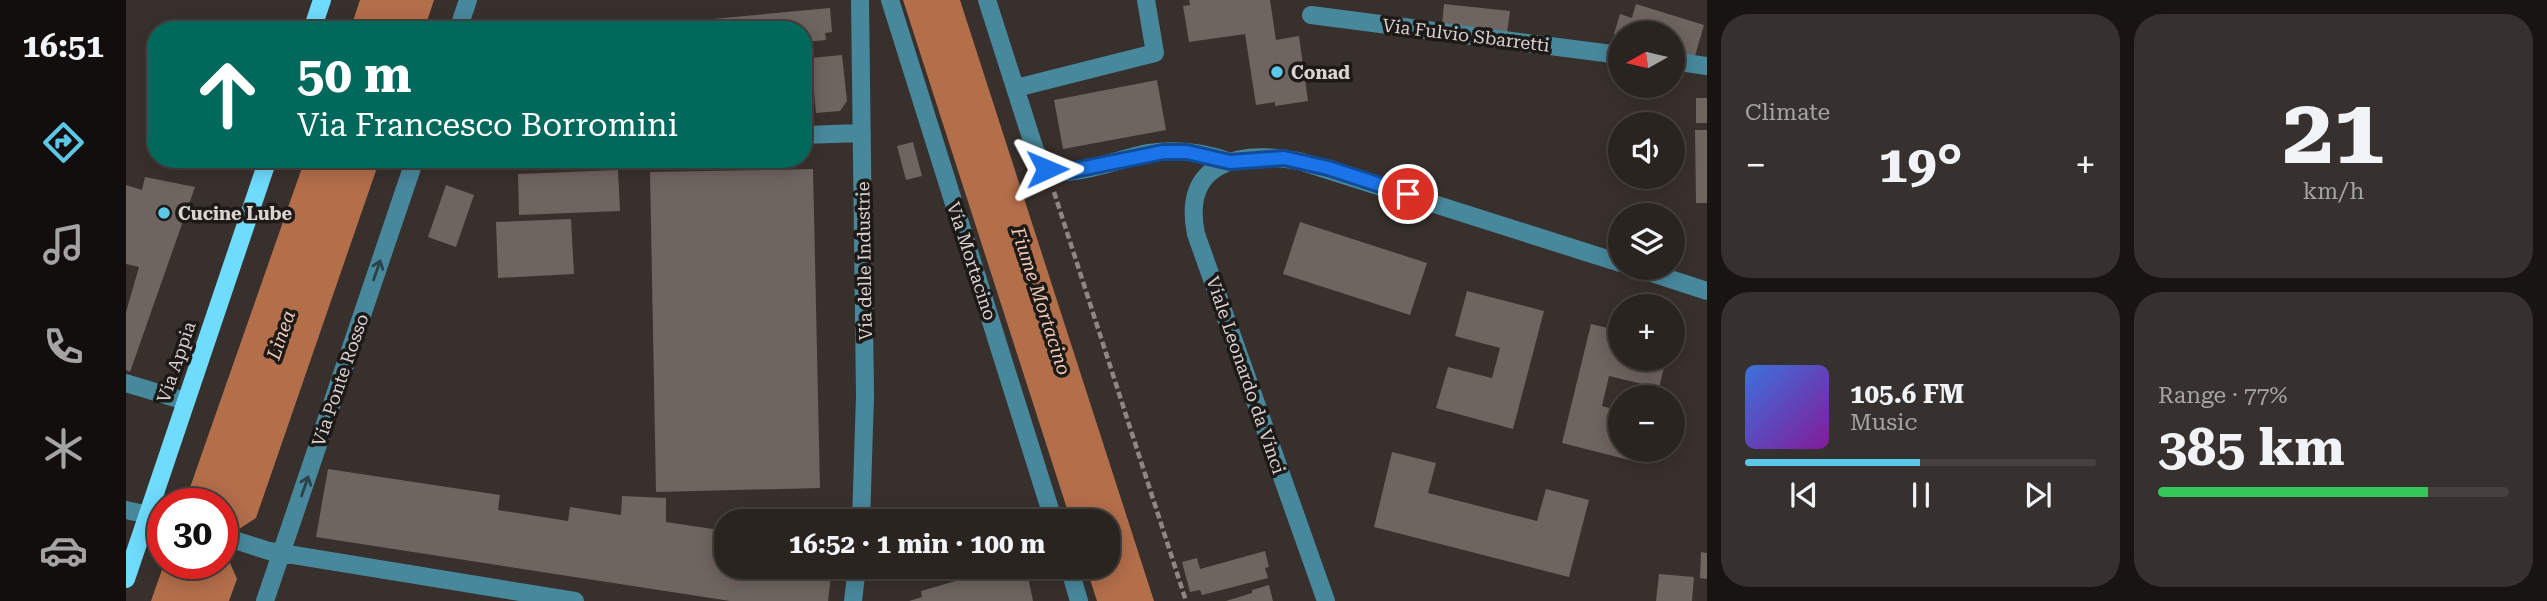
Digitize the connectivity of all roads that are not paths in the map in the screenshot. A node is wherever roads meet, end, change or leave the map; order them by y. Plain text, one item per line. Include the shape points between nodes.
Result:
1 (322, 0) edge
2 (468, 0) edge
3 (860, 0) edge
4 (890, 0) edge
5 (987, 0) edge
6 (1146, 0) edge
7 (1311, 15) dead end
8 (315, 21) edge
9 (461, 21) edge
10 (1608, 53) edge
11 (1685, 63) edge
12 (1707, 66) edge
13 (1016, 88) junction
14 (862, 133) junction
15 (812, 135) edge
16 (1230, 162) junction
17 (265, 168) edge
18 (412, 168) edge
19 (1608, 259) edge
20 (1675, 280) edge
21 (1707, 290) edge
22 (126, 383) edge
23 (186, 401) junction
24 (164, 488) edge
25 (862, 509) edge
26 (1050, 509) edge
27 (126, 510) edge
28 (147, 515) edge
29 (147, 537) edge
30 (238, 540) edge
31 (276, 551) junction
32 (126, 579) edge
33 (856, 579) edge
34 (1073, 579) edge
35 (265, 601) edge
36 (575, 601) edge
37 (853, 601) edge
38 (1079, 601) edge
39 (1326, 601) edge

1 - 8 main road
2 - 9 street
3 - 14 street, Via delle Industrie
4 - 26 street, Via Mortacino
5 - 13 street
6 - 13 street via 1155,53
7 - 10 street, Via Fulvio Sbarretti
11 - 12 street
13 - 16 street via 1035,150 1047,169 1065,172 1163,152 1197,153
14 - 15 street
14 - 25 street, Via delle Industrie
16 - 19 street via 1284,158 1314,164
16 - 39 street, Viale Leonardo da Vinci via 1212,169 1199,183 1194,202 1196,234
17 - 23 main road, Via Appia
31 -> 18 street, Via Ponte Rosso
20 - 21 street
22 - 23 street
23 - 24 main road, Via Appia
27 - 28 street
29 - 32 main road, Via Appia
30 - 31 street
31 - 35 street, Via Ponte Rosso
31 - 36 street
33 - 37 street
34 - 38 street

